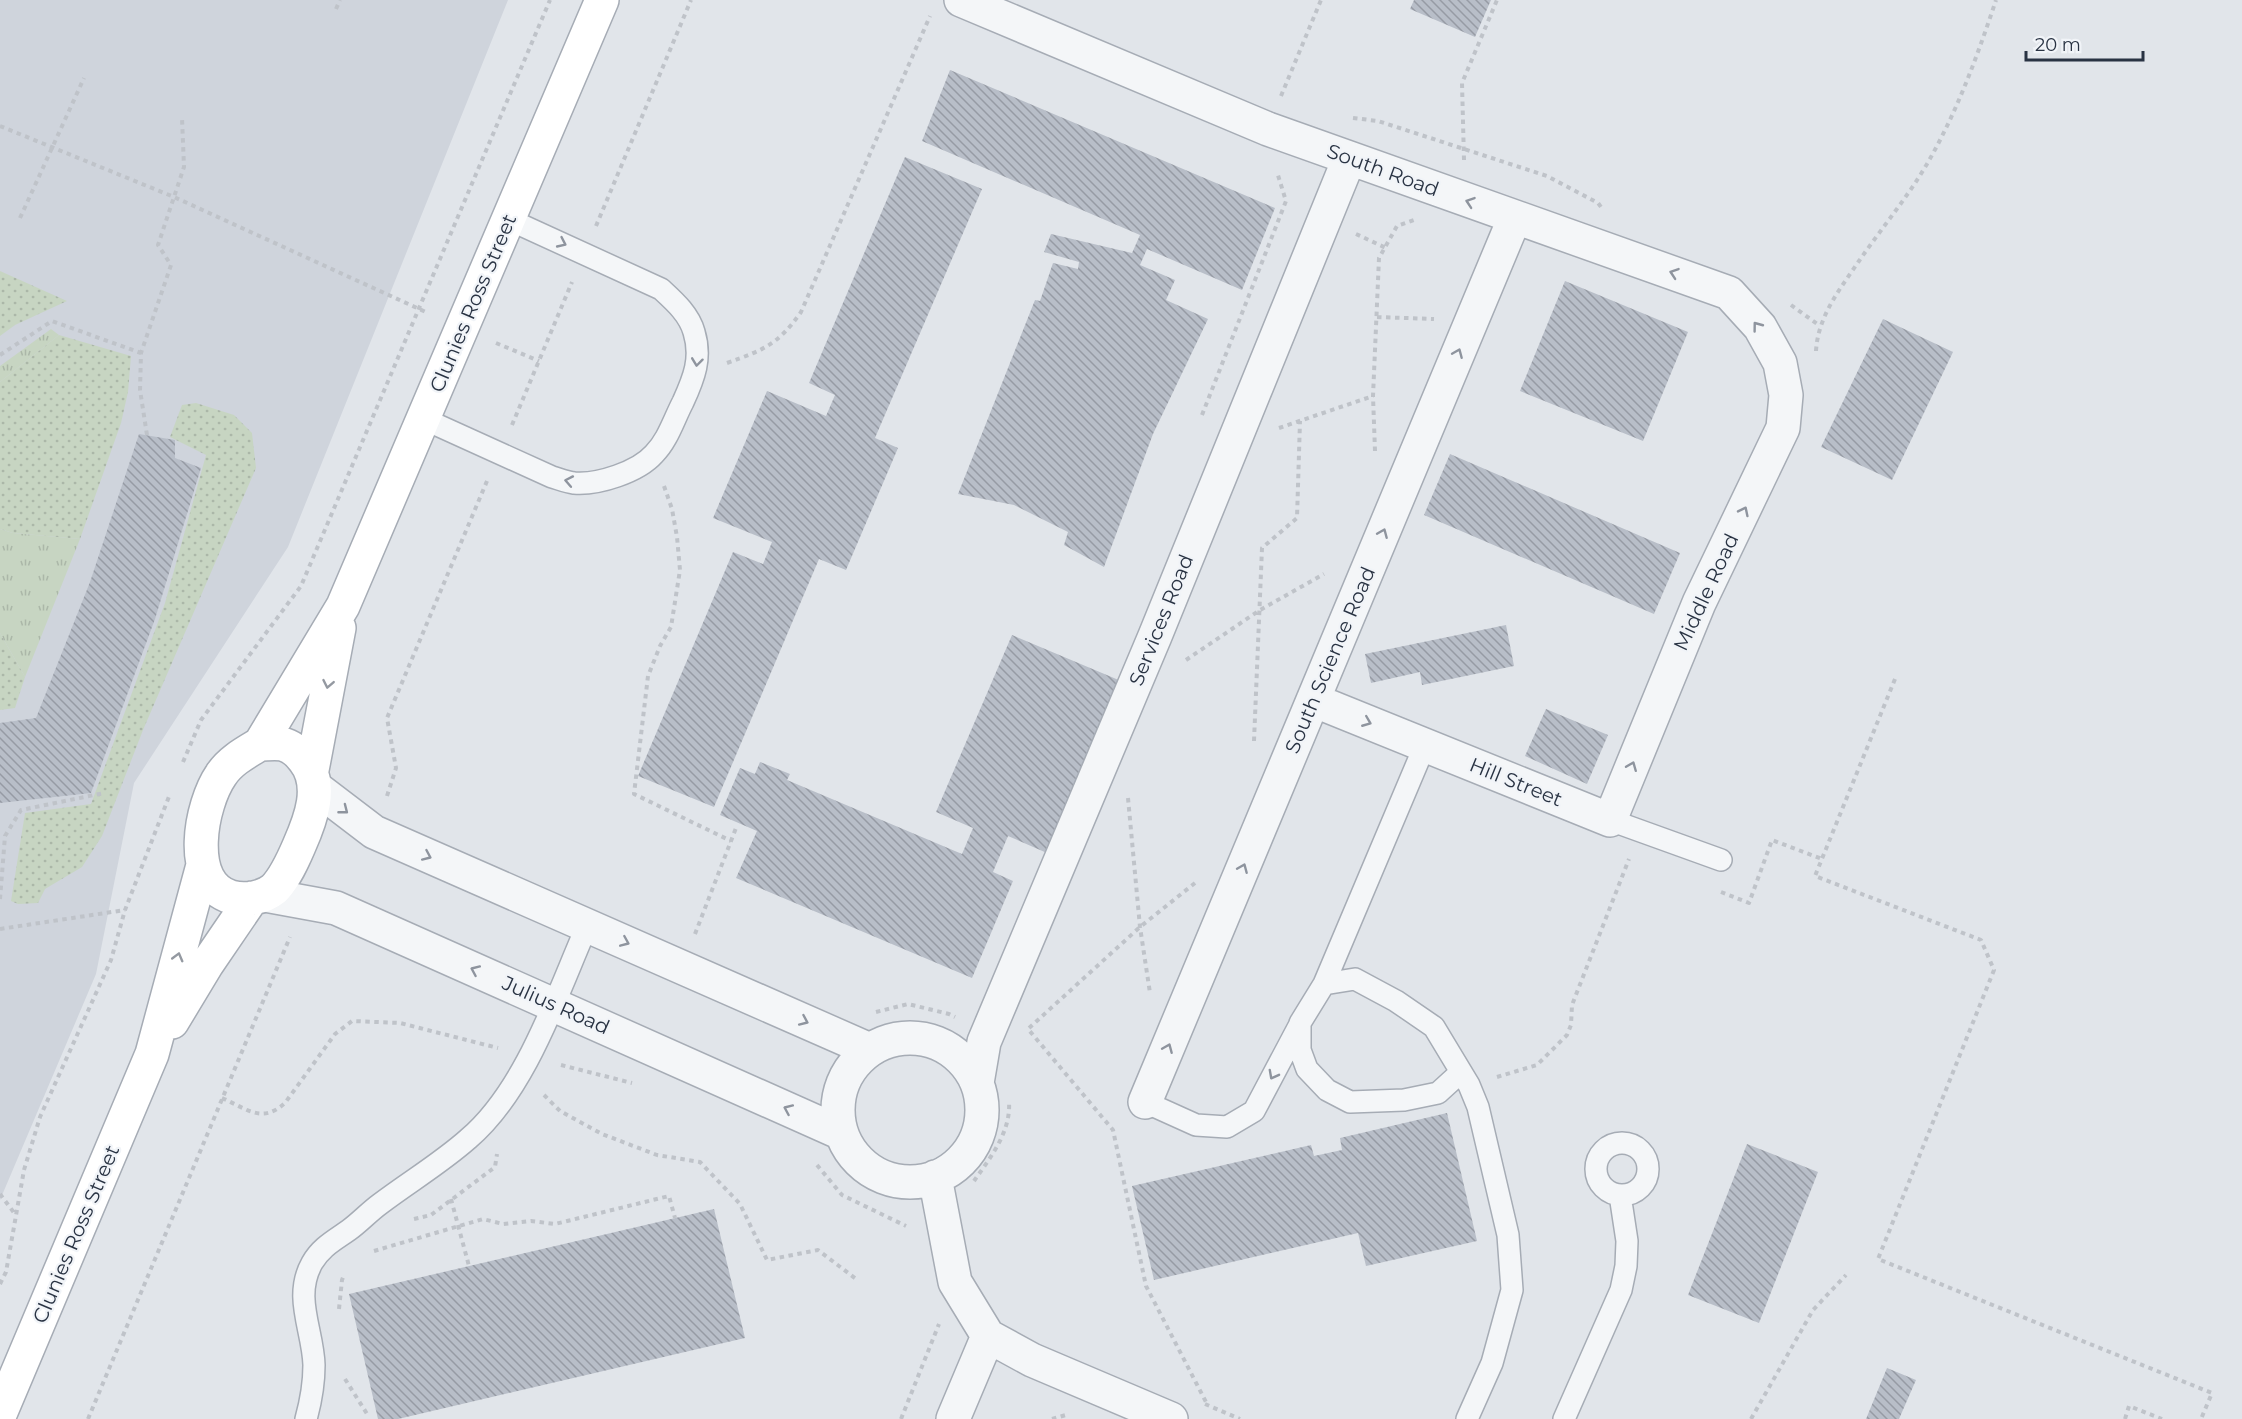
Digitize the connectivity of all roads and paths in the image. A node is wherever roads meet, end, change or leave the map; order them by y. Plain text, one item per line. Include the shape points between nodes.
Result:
1 (340, 0) edge
2 (550, 0) edge
3 (602, 0) edge
4 (691, 0) edge
5 (1321, 0) edge
6 (1497, 0) edge
7 (946, 5) edge
8 (336, 9) dead end
9 (84, 78) dead end
10 (182, 118) dead end
11 (0, 126) edge
12 (1268, 129) junction
13 (52, 147) junction
14 (1349, 159) junction
15 (174, 197) junction
16 (1467, 201) junction
17 (1515, 217) junction
18 (20, 218) dead end
19 (508, 219) junction
20 (584, 254) junction
21 (419, 310) junction
22 (1377, 316) junction
23 (1445, 319) dead end
24 (489, 340) dead end
25 (141, 353) junction
26 (0, 355) edge
27 (540, 361) junction
28 (1780, 363) joint
29 (695, 375) junction
30 (1373, 396) junction
31 (424, 419) junction
32 (1200, 419) dead end
33 (1300, 421) junction
34 (147, 435) dead end
35 (1233, 444) junction
36 (499, 453) junction
37 (1376, 453) dead end
38 (653, 456) junction
39 (1379, 543) junction
40 (301, 586) dead end
41 (343, 606) junction
42 (1260, 610) junction
43 (1179, 664) dead end
44 (1895, 679) dead end
45 (1313, 700) junction
46 (260, 744) junction
47 (1425, 745) junction
48 (1255, 752) dead end
49 (314, 778) junction
50 (392, 786) dead end
51 (104, 793) dead end
52 (1128, 793) dead end
53 (1625, 825) junction
54 (730, 842) dead end
55 (1822, 859) junction
56 (1720, 860) dead end
57 (203, 865) junction
58 (1201, 878) dead end
59 (259, 897) junction
60 (0, 899) edge
61 (1749, 903) dead end
62 (125, 910) dead end
63 (587, 926) junction
64 (1140, 927) junction
65 (0, 929) edge
66 (293, 930) dead end
67 (111, 960) dead end
68 (1324, 984) junction
69 (1150, 995) dead end
70 (553, 1004) junction
71 (1300, 1023) junction
72 (870, 1050) junction
73 (152, 1054) junction
74 (530, 1056) junction
75 (561, 1057) dead end
76 (1465, 1079) junction
77 (977, 1083) junction
78 (639, 1085) dead end
79 (538, 1090) dead end
80 (1009, 1094) dead end
81 (222, 1098) junction
82 (1145, 1102) joint
83 (841, 1133) junction
84 (498, 1150) dead end
85 (814, 1160) dead end
86 (935, 1177) junction
87 (972, 1185) dead end
88 (0, 1194) edge
89 (1620, 1195) dead end
90 (451, 1199) junction
91 (16, 1214) junction
92 (675, 1218) dead end
93 (408, 1221) dead end
94 (459, 1226) junction
95 (908, 1227) dead end
96 (363, 1254) dead end
97 (470, 1266) dead end
98 (345, 1273) dead end
99 (1846, 1275) dead end
100 (856, 1279) dead end
101 (0, 1284) edge
102 (941, 1318) dead end
103 (339, 1319) dead end
104 (988, 1336) junction
105 (344, 1377) dead end
106 (1208, 1406) dead end
107 (0, 1414) edge
108 (369, 1417) dead end
109 (88, 1419) edge
110 (306, 1419) edge
111 (901, 1419) edge
112 (953, 1419) edge
113 (1171, 1419) edge
114 (1467, 1419) edge
115 (1564, 1419) edge
116 (1752, 1419) edge
117 (2125, 1419) edge
118 (2162, 1419) edge
119 (2201, 1419) edge

1 - 8 path
2 - 21 path
3 - 19 street, Clunies Ross Street
4 - 20 path
5 - 12 path
6 - 16 path via 1462,83
7 - 12 street, South Road
7 - 29 path via 801,312 777,341 761,351
9 - 13 path
10 - 15 path via 184,167
11 - 13 path
12 - 14 street, South Road
12 - 32 path via 1286,201
13 - 15 path
13 - 18 path
14 - 16 street, South Road
14 - 35 street, Services Road
15 - 21 path
15 - 25 path via 158,245 171,265
17 -> 16 street, South Road
16 - 22 path via 1397,226 1379,258
28 -> 17 street, South Road via 1760,327 1729,293
39 -> 17 street, South Science Road
19 -> 20 lane
19 - 31 street, Clunies Ross Street
20 - 27 path
20 -> 29 lane via 661,289 680,308 694,330 698,353
21 - 40 path
22 - 23 path
22 - 30 path
24 - 27 path
25 - 26 path via 52,321
25 - 34 path via 140,390
27 - 36 path
53 -> 28 street, Middle Road via 1698,603 1783,428 1786,394
29 - 38 lane
30 - 33 path
30 - 37 path
31 - 36 lane
31 - 41 street, Clunies Ross Street
33 - 35 path
33 - 42 path via 1297,518 1262,548
35 - 77 street, Services Road via 984,1042
38 -> 36 lane via 615,477 573,483
36 - 50 path via 387,718 396,768
38 - 54 path via 672,509 680,570 671,627 648,676 634,794
39 - 42 path
39 - 45 street, South Science Road
41 - 46 street, Clunies Ross Street
41 -> 49 street, Clunies Ross Street
42 - 43 path
42 - 48 path
44 - 55 path
45 -> 47 street, Hill Street
82 -> 45 street, South Science Road
46 - 49 street via 284,744 299,753
46 - 57 street via 230,764 208,800 201,844
47 - 53 street, Hill Street
47 - 68 lane
49 - 59 street via 308,826 297,852 275,888
49 -> 63 street via 374,832
51 - 60 path via 21,810 5,836
52 - 64 path
53 - 56 lane, Hill Street
53 - 76 path via 1572,1005 1567,1035 1537,1065
55 - 61 path via 1772,840
55 - 119 path via 1815,876 1981,940 1994,970 1878,1259 2212,1393
57 - 59 street via 222,893
73 -> 57 street, Clunies Ross Street
58 - 64 path
70 -> 59 street, Julius Road via 336,908
59 - 73 street, Clunies Ross Street via 207,964
62 - 65 path
63 - 70 lane
63 -> 72 street
64 - 69 path
64 - 106 path via 1028,1029 1113,1130 1146,1286
66 - 81 path
67 - 91 path via 40,1117
68 - 71 lane
68 - 76 lane via 1355,979 1396,1001 1434,1028
70 - 74 lane
83 -> 70 street, Julius Road
71 - 76 lane via 1300,1050 1307,1070 1327,1090 1350,1102 1404,1100 1438,1093
71 -> 82 lane via 1254,1111 1227,1127 1196,1125
72 - 77 street via 889,1041 931,1041 950,1050
72 - 83 street via 852,1066 841,1087 837,1110
73 - 107 street, Clunies Ross Street
74 - 81 path via 400,1023 351,1021 335,1034 275,1112 259,1115
74 - 110 lane via 497,1109 470,1138 337,1237 312,1263 303,1297 314,1365
75 - 78 path via 556,1064
76 - 114 lane via 1478,1107 1508,1235 1512,1290 1492,1363
77 - 86 street via 982,1105 980,1128 971,1149 956,1166
79 - 100 path via 560,1111 602,1134 657,1155 700,1162 740,1204 767,1260 818,1250
80 - 87 path via 1010,1112 1003,1137
81 - 109 path
83 - 86 street via 862,1165 879,1175 916,1182
84 - 90 path via 495,1167
85 - 95 path via 842,1195
86 - 104 street via 955,1282
88 - 91 path
89 - 115 lane via 1627,1242 1621,1290
90 - 93 path via 431,1215
90 - 94 path
91 - 101 path via 6,1272
92 - 94 path via 669,1196 555,1224 483,1220
94 - 96 path
94 - 97 path
98 - 103 path
99 - 116 path via 1814,1310
102 - 111 path
104 - 112 street
104 - 113 street via 1041,1364
105 - 108 path
117 - 118 path via 2129,1406

